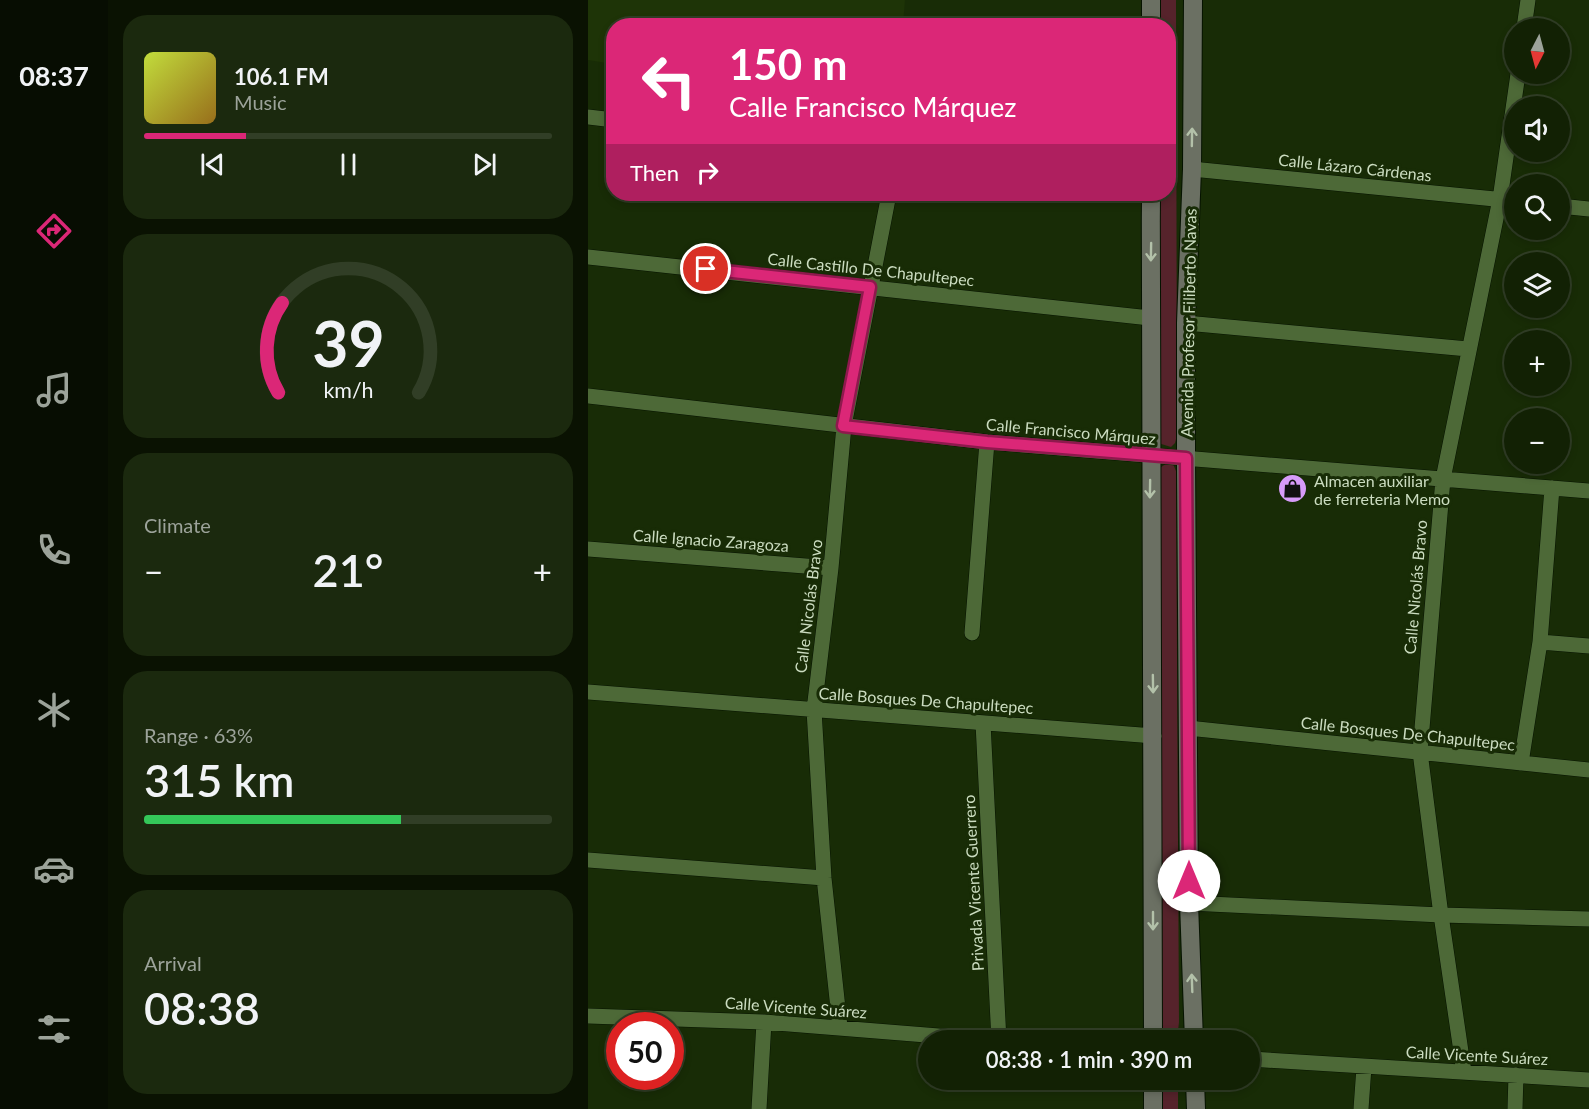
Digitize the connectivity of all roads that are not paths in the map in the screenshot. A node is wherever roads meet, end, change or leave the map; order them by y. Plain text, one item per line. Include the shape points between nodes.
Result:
1 (1151, 0) edge
2 (1193, 0) edge
3 (1528, 0) edge
4 (1151, 18) edge
5 (1525, 18) edge
6 (1517, 84) edge
7 (588, 117) edge
8 (606, 119) edge
9 (1192, 169) junction
10 (1510, 174) edge
11 (1504, 200) edge
12 (888, 201) edge
13 (1151, 201) edge
14 (1570, 207) edge
15 (1589, 209) edge
16 (1504, 215) edge
17 (588, 256) edge
18 (870, 287) junction
19 (1150, 318) junction
20 (1186, 323) junction
21 (1468, 349) junction
22 (588, 396) edge
23 (843, 426) junction
24 (987, 442) junction
25 (1151, 455) junction
26 (1186, 458) junction
27 (1443, 479) junction
28 (1552, 488) junction
29 (1589, 491) edge
30 (588, 549) edge
31 (831, 568) junction
32 (972, 633) dead end
33 (1540, 642) junction
34 (1589, 646) edge
35 (588, 692) edge
36 (814, 710) junction
37 (983, 723) junction
38 (1188, 728) junction
39 (1154, 736) junction
40 (1420, 752) junction
41 (1521, 763) junction
42 (1589, 770) edge
43 (588, 860) edge
44 (824, 878) junction
45 (1189, 903) junction
46 (1440, 915) junction
47 (1589, 919) edge
48 (588, 1016) edge
49 (764, 1022) junction
50 (840, 1027) junction
51 (999, 1030) edge
52 (1153, 1030) edge
53 (1194, 1030) edge
54 (918, 1034) edge
55 (1260, 1060) edge
56 (1364, 1067) junction
57 (1464, 1072) junction
58 (1516, 1075) junction
59 (1589, 1080) edge
60 (1153, 1090) edge
61 (1195, 1090) edge
62 (759, 1109) edge
63 (1153, 1109) edge
64 (1196, 1109) edge
65 (1361, 1109) edge
66 (1515, 1109) edge

1 - 4 main road
9 -> 2 main road, Avenida Profesor Filiberto Navas
3 - 5 street
6 - 10 street, Calle Nicolás Bravo
7 - 8 street
9 - 11 street, Calle Lázaro Cárdenas
9 - 20 main road, Avenida Profesor Filiberto Navas
12 - 18 street, Calle Nicolás Bravo
13 -> 19 main road
14 - 15 street
16 - 21 street, Calle Nicolás Bravo
17 - 18 street, Calle Castillo De Chapultepec
18 - 19 street, Calle Castillo De Chapultepec
18 - 23 street, Calle Nicolás Bravo
19 - 25 main road
20 - 21 street
20 - 26 main road, Avenida Profesor Filiberto Navas
21 - 27 street, Calle Nicolás Bravo
22 - 23 street, Calle Francisco Márquez
23 - 24 street, Calle Francisco Márquez
23 - 31 street, Calle Nicolás Bravo
24 - 25 street, Calle Francisco Márquez
24 - 32 street
25 - 26 street, Calle Francisco Márquez
25 -> 39 main road
26 - 27 street, Calle Francisco Márquez
26 - 38 main road, Avenida Profesor Filiberto Navas
27 - 28 street, Calle Francisco Márquez
27 - 40 street, Calle Nicolás Bravo
28 - 29 street, Calle Francisco Márquez
28 - 33 street
30 - 31 street, Calle Ignacio Zaragoza
31 - 36 street, Calle Nicolás Bravo
33 - 34 street
33 - 41 street
35 - 36 street, Calle Bosques De Chapultepec
36 - 37 street, Calle Bosques De Chapultepec
36 - 44 street, Calle Nicolás Bravo
37 - 39 street, Calle Bosques De Chapultepec
37 - 51 street, Privada Vicente Guerrero
38 - 40 street, Calle Bosques De Chapultepec
38 - 45 main road, Avenida Profesor Filiberto Navas
39 -> 52 main road
40 - 41 street, Calle Bosques De Chapultepec
40 - 46 street, Calle Nicolás Bravo
41 - 42 street, Calle Bosques De Chapultepec
43 - 44 street
44 - 50 street, Calle Nicolás Bravo
45 - 46 street
53 -> 45 main road, Avenida Profesor Filiberto Navas
46 - 47 street
46 - 57 street, Calle Nicolás Bravo
48 - 49 street, Calle Vicente Suárez
49 - 50 street, Calle Vicente Suárez
49 - 62 street
50 - 54 street, Calle Vicente Suárez
55 - 56 street, Calle Vicente Suárez
56 - 57 street, Calle Vicente Suárez
56 - 65 street
57 - 58 street, Calle Vicente Suárez
58 - 59 street, Calle Vicente Suárez
58 - 66 street
60 - 63 main road
61 - 64 main road

